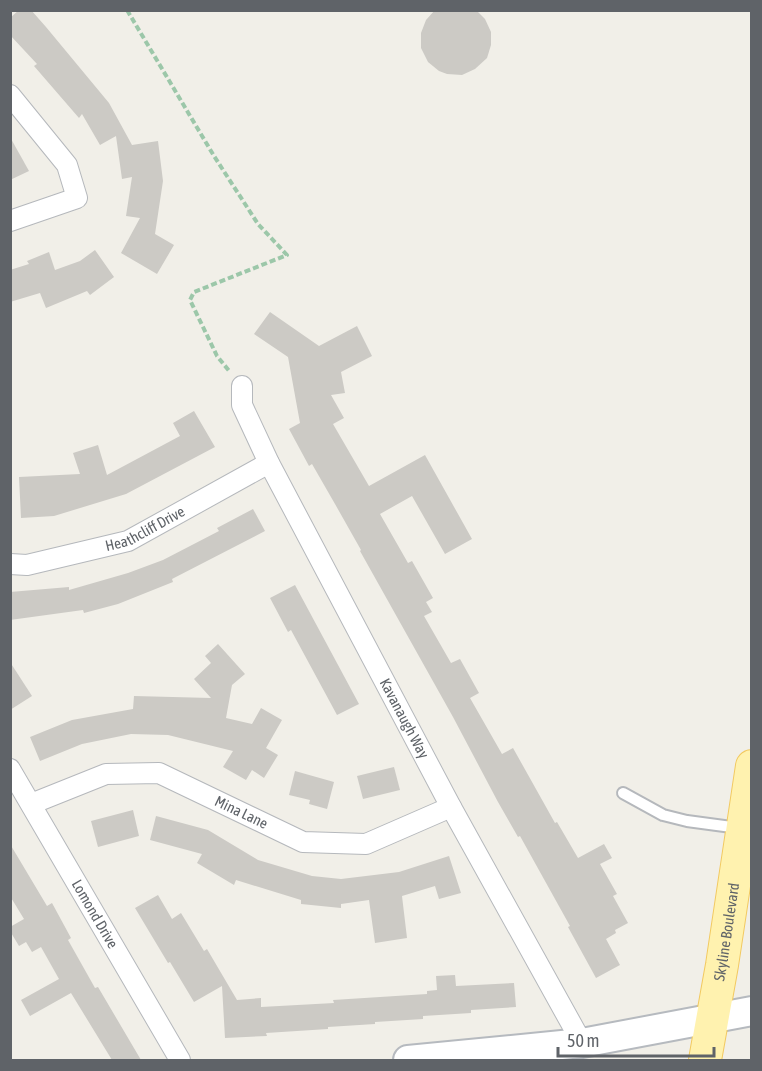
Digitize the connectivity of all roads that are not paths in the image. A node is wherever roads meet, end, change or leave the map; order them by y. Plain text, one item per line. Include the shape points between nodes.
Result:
1 (10, 95) edge
2 (10, 221) edge
3 (242, 386) road end
4 (269, 463) junction
5 (10, 564) edge
6 (752, 766) edge
7 (10, 768) edge
8 (623, 793) dead end
9 (31, 804) junction
10 (451, 807) junction
11 (742, 828) junction
12 (752, 1011) edge
13 (713, 1018) junction
14 (582, 1044) junction
15 (180, 1060) edge
16 (408, 1060) edge
17 (705, 1060) edge

1 - 2 street via 67,165 77,198
3 - 4 street, Kavanaugh Way via 242,405
4 - 5 street, Heathcliff Drive via 128,541 27,565
4 - 10 street, Kavanaugh Way
6 - 11 main road, Skyline Boulevard
7 - 9 street, Lomond Drive
8 - 11 lane via 663,815
9 - 10 street, Mina Lane via 106,774 159,774 303,842 366,844
9 - 15 street, Lomond Drive
10 - 14 street, Kavanaugh Way
11 - 13 main road, Skyline Boulevard
12 - 13 street
13 - 14 street
13 - 17 main road, Skyline Boulevard
14 - 16 street

